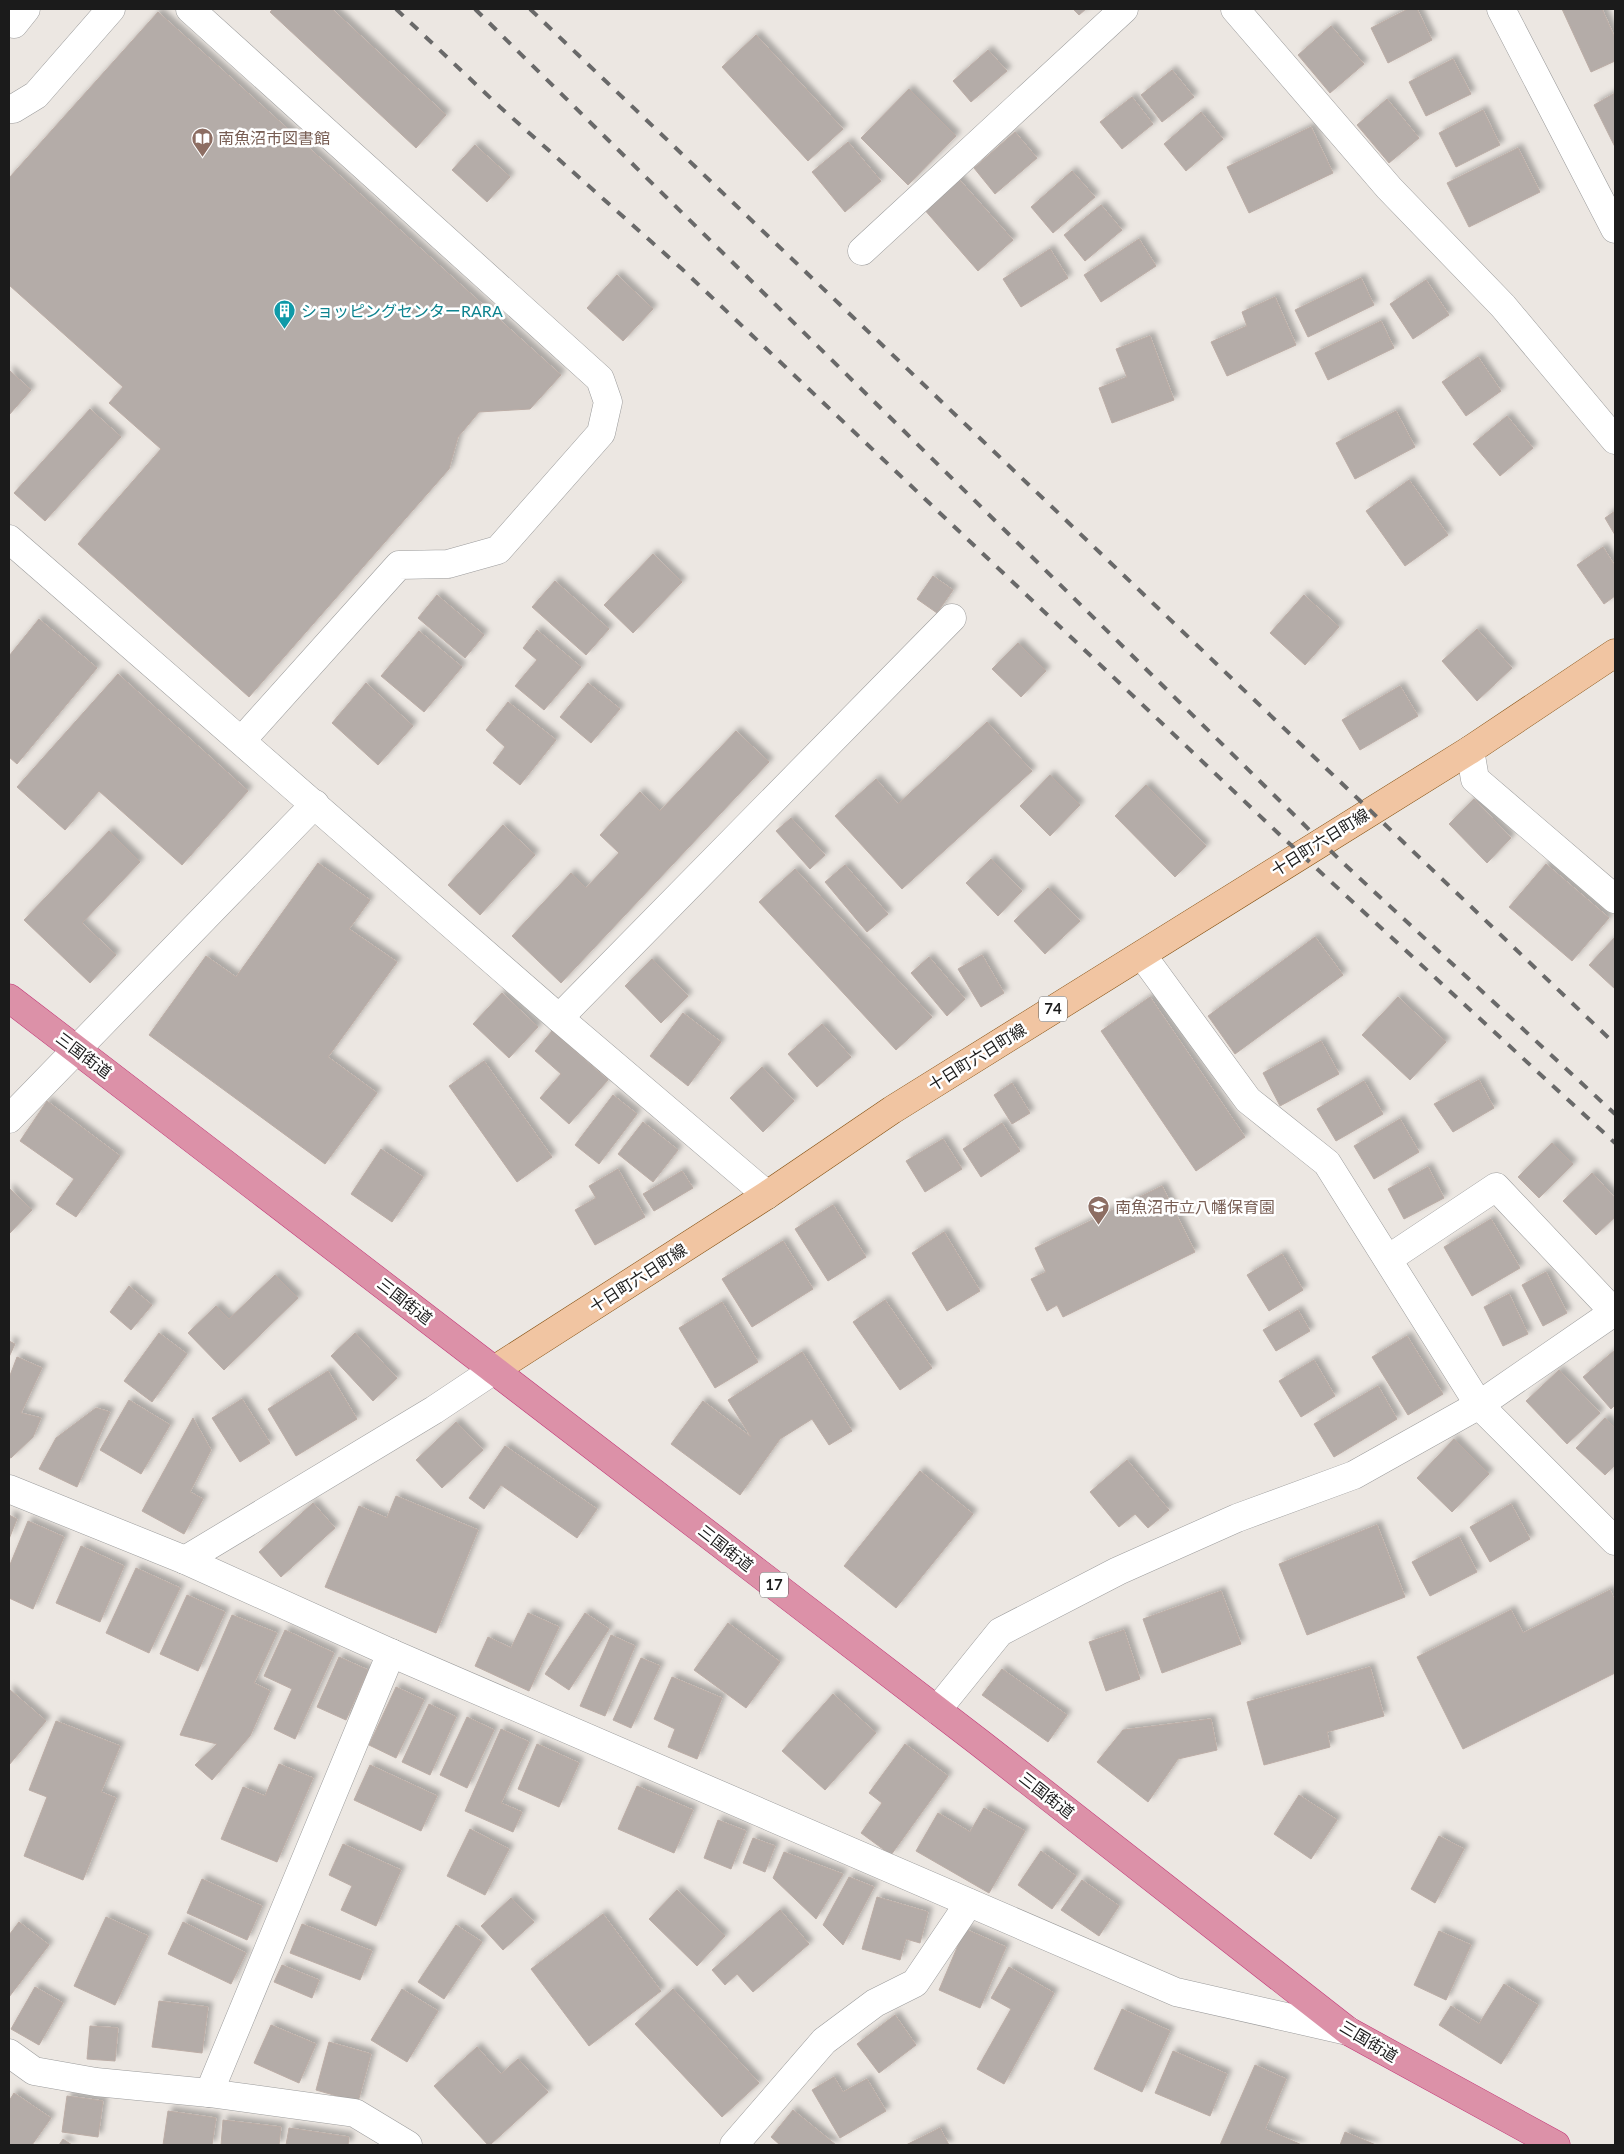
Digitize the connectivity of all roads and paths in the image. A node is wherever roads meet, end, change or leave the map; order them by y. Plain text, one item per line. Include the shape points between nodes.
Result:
1 (26, 9) edge
2 (111, 9) edge
3 (190, 9) edge
4 (1124, 9) edge
5 (1235, 9) edge
6 (1501, 9) edge
7 (9, 19) edge
8 (9, 109) edge
9 (1615, 229) edge
10 (862, 252) dead end
11 (1615, 440) edge
12 (9, 539) edge
13 (952, 618) dead end
14 (1615, 653) edge
15 (242, 740) junction
16 (1470, 750) junction
17 (315, 804) junction
18 (1615, 899) edge
19 (1142, 955) junction
20 (9, 998) edge
21 (559, 1018) junction
22 (76, 1048) junction
23 (9, 1118) edge
24 (768, 1195) junction
25 (1388, 1259) junction
26 (1615, 1312) edge
27 (494, 1370) junction
28 (1479, 1405) junction
29 (9, 1489) edge
30 (1615, 1540) edge
31 (185, 1560) junction
32 (391, 1654) junction
33 (937, 1710) junction
34 (969, 1903) junction
35 (1348, 2031) junction
36 (9, 2053) edge
37 (209, 2093) junction
38 (408, 2145) edge
39 (734, 2145) edge
40 (1556, 2145) edge

1 - 7 street via 14,24
2 - 8 street via 36,95
3 - 15 street via 600,379 608,402 601,433 498,550 448,564 399,565
4 - 10 street
5 - 11 street via 1389,188 1503,306
6 - 9 street
12 - 15 street
13 - 21 street
14 - 16 main road, 十日町六日町線 / 74
15 - 17 street
16 - 18 street via 1475,779
16 - 19 main road, 十日町六日町線 / 74
17 - 21 street
17 - 22 street
19 - 24 main road, 十日町六日町線 / 74 via 892,1110
19 - 25 street via 1248,1100 1327,1163
20 - 22 highway, 三国街道 / 17
21 - 24 street
22 - 23 street
22 - 27 highway, 三国街道 / 17
24 - 27 main road, 十日町六日町線 / 74
25 - 26 street via 1496,1187
25 - 28 street
26 - 28 street
27 - 31 street via 434,1410
27 - 33 highway, 三国街道 / 17
28 - 30 street
28 - 33 street via 1354,1475 1237,1518 1118,1571 1000,1632
29 - 31 street
31 - 32 street
32 - 34 street
32 - 37 street
33 - 35 highway, 三国街道 / 17
34 - 35 street via 1176,1992
34 - 39 street via 915,1983 875,2003 824,2040
35 - 40 highway, 三国街道 / 17
36 - 37 street via 34,2071 96,2082
37 - 38 street via 354,2113

